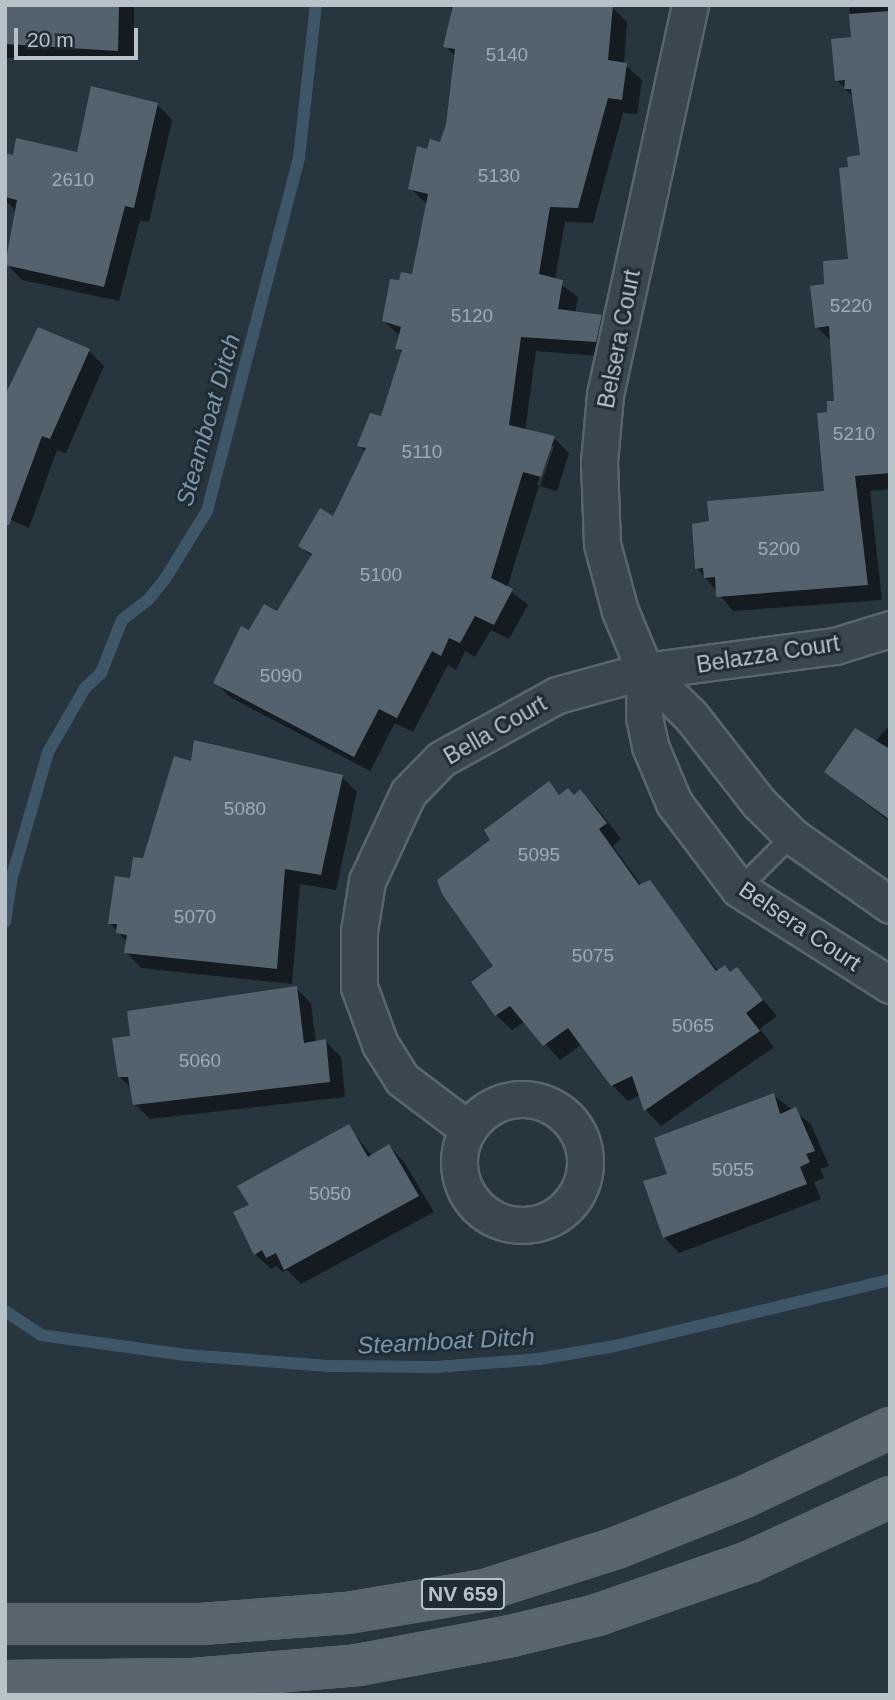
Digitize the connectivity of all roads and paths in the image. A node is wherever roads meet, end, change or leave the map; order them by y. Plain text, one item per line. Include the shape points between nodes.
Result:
1 (690, 5) edge
2 (890, 629) edge
3 (645, 671) junction
4 (792, 836) junction
5 (739, 888) junction
6 (890, 905) edge
7 (890, 985) edge
8 (468, 1129) dead end
9 (890, 1428) edge
10 (890, 1497) edge
11 (5, 1624) edge
12 (5, 1681) edge

1 - 3 street, Belsera Court via 606,395 599,462 602,544 620,611
2 - 3 street, Belazza Court via 811,650
3 - 4 street, Belsera Court via 691,716
3 - 5 street, Belsera Court via 644,717 650,746 674,803
3 - 8 street, Bella Court via 557,695 441,759 408,793 367,881 359,931 359,987 380,1044 402,1079
4 - 5 lane
4 - 6 street, Belsera Court
5 - 7 street, Belsera Court
9 - 11 main road, NV 659 via 616,1548 485,1590 347,1613 201,1624
10 - 12 main road, NV 659 via 736,1567 597,1615 511,1636 358,1665 193,1679

